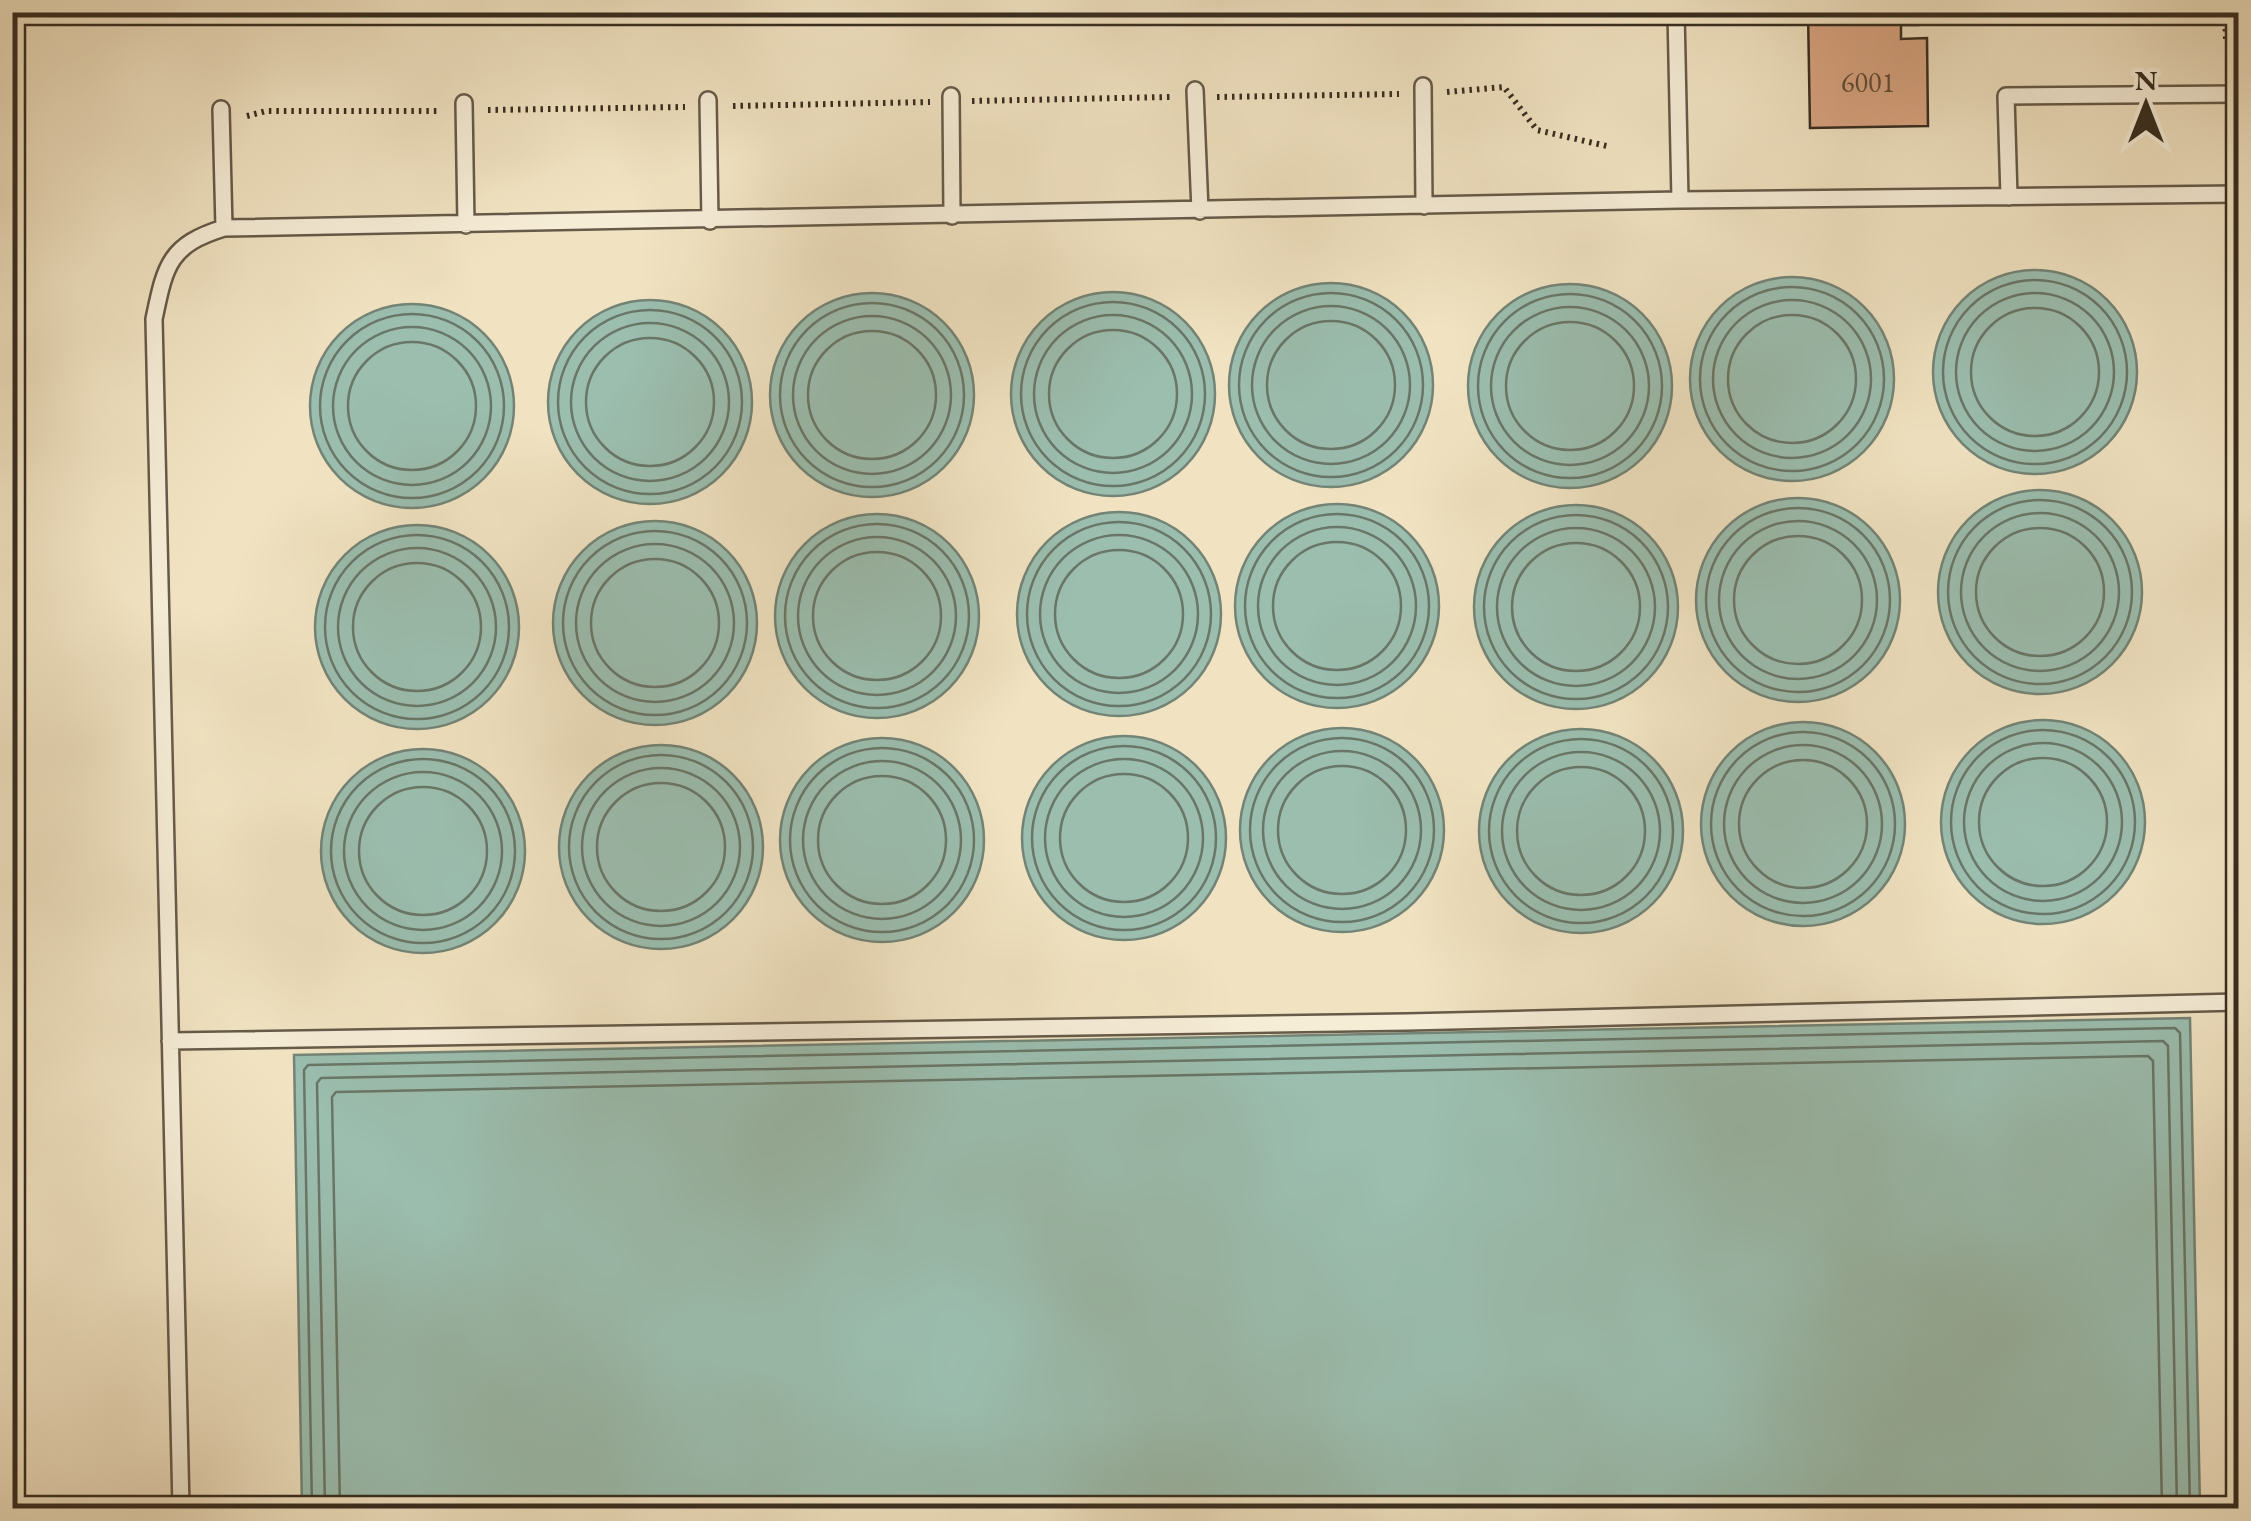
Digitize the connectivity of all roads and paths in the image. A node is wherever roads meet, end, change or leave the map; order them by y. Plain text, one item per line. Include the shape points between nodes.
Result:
1 (1676, 12) edge
2 (2225, 14) edge
3 (2226, 39) dead end
4 (1422, 86) dead end
5 (1195, 90) dead end
6 (1448, 92) dead end
7 (1397, 94) dead end
8 (2238, 94) edge
9 (951, 96) dead end
10 (1170, 97) dead end
11 (1222, 97) dead end
12 (708, 100) dead end
13 (979, 101) dead end
14 (924, 102) dead end
15 (464, 104) dead end
16 (736, 106) dead end
17 (682, 107) dead end
18 (221, 109) dead end
19 (491, 110) dead end
20 (438, 112) dead end
21 (247, 116) dead end
22 (1612, 147) dead end
23 (2238, 194) edge
24 (2009, 197) junction
25 (1680, 200) junction
26 (1424, 206) junction
27 (1200, 211) junction
28 (952, 216) junction
29 (710, 221) junction
30 (466, 225) junction
31 (224, 228) junction
32 (2238, 1002) edge
33 (170, 1041) junction
34 (181, 1508) edge

1 - 25 lane
2 - 3 path
4 - 26 lane
5 - 27 lane
6 - 22 path via 1504,88 1537,130
7 - 11 path
8 - 24 lane via 2006,96
9 - 28 lane
10 - 13 path
12 - 29 lane
14 - 16 path
15 - 30 lane
17 - 19 path
18 - 31 lane
20 - 21 path
23 - 24 lane
24 - 25 lane
25 - 26 lane
26 - 27 lane
27 - 28 lane
28 - 29 lane
29 - 30 lane
30 - 31 lane
31 - 33 lane via 196,236 166,263 154,319
32 - 33 lane
33 - 34 lane

